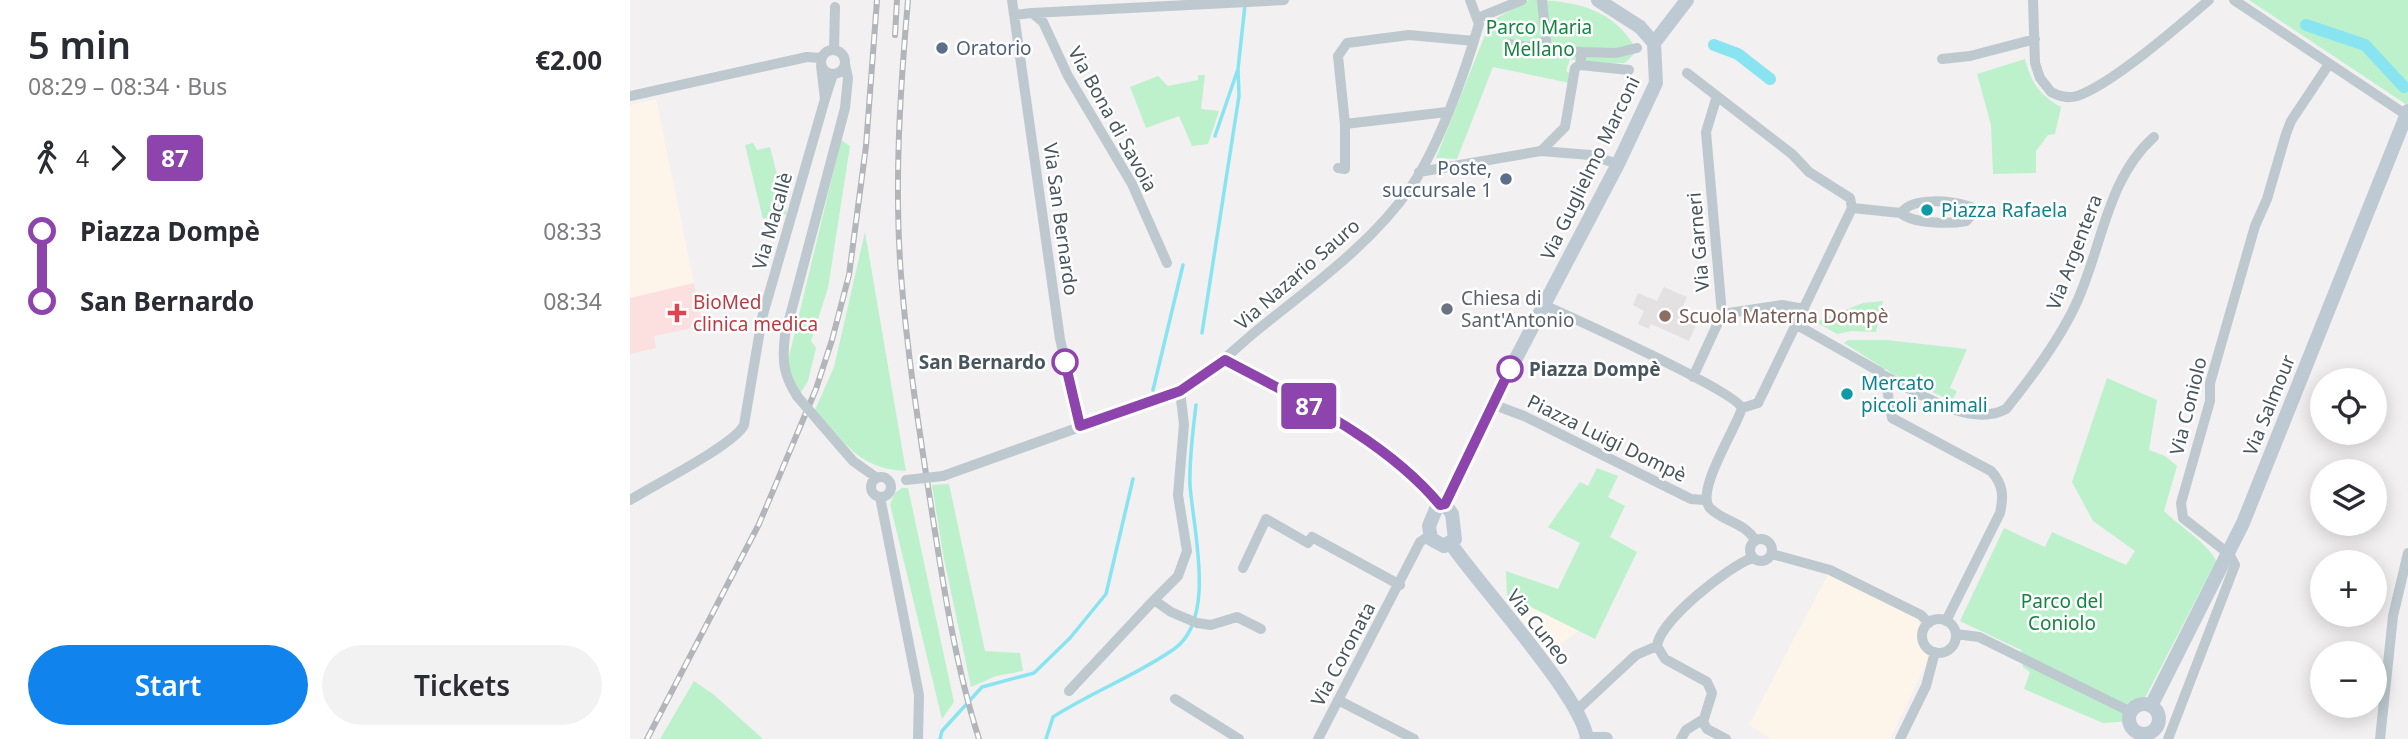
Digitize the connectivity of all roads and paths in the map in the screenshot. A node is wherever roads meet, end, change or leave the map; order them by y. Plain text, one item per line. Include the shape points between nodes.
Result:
1 (1012, 0) edge
2 (1284, 0) edge
3 (1470, 0) edge
4 (1522, 0) edge
5 (1542, 0) edge
6 (1598, 0) edge
7 (1687, 0) edge
8 (2033, 0) edge
9 (2210, 0) edge
10 (2234, 0) edge
11 (1209, 2) edge
12 (1159, 3) edge
13 (835, 7) dead end
14 (1032, 13) junction
15 (1014, 15) junction
16 (1478, 18) junction
17 (2035, 39) junction
18 (1475, 40) junction
19 (1654, 43) junction
20 (1509, 44) dead end
21 (1637, 48) dead end
22 (834, 50) junction
23 (1546, 50) junction
24 (1582, 52) junction
25 (1942, 59) dead end
26 (821, 62) junction
27 (845, 64) junction
28 (2329, 64) junction
29 (1580, 65) junction
30 (1629, 70) dead end
31 (834, 74) junction
32 (1687, 74) dead end
33 (630, 96) edge
34 (825, 99) junction
35 (1716, 99) junction
36 (1447, 112) junction
37 (2408, 114) edge
38 (1345, 124) junction
39 (2154, 136) dead end
40 (1541, 151) junction
41 (1618, 164) junction
42 (1338, 168) dead end
43 (1419, 172) junction
44 (1852, 208) junction
45 (1901, 213) junction
46 (1167, 263) dead end
47 (1544, 305) junction
48 (1804, 309) junction
49 (1722, 314) junction
50 (1797, 325) junction
51 (1225, 360) junction
52 (1883, 375) junction
53 (1693, 377) junction
54 (1180, 391) junction
55 (1492, 404) junction
56 (1742, 408) junction
57 (1080, 426) junction
58 (877, 478) junction
59 (889, 483) junction
60 (880, 497) junction
61 (630, 500) edge
62 (1705, 500) junction
63 (1443, 505) junction
64 (1430, 535) junction
65 (1755, 540) junction
66 (1451, 544) junction
67 (2408, 553) edge
68 (1772, 554) junction
69 (2229, 554) junction
70 (1752, 558) junction
71 (1243, 568) dead end
72 (1400, 585) junction
73 (1154, 600) junction
74 (1946, 621) junction
75 (1928, 623) junction
76 (1261, 629) dead end
77 (1956, 635) junction
78 (1657, 646) junction
79 (1935, 652) junction
80 (1069, 691) dead end
81 (1175, 699) dead end
82 (1338, 700) junction
83 (2151, 706) junction
84 (1577, 710) junction
85 (2131, 712) junction
86 (1702, 720) junction
87 (2136, 736) edge
88 (918, 739) edge
89 (1239, 739) edge
90 (1318, 739) edge
91 (1414, 739) edge
92 (1588, 739) edge
93 (1606, 739) edge
94 (1681, 739) edge
95 (1726, 739) edge
96 (1900, 739) edge
97 (2168, 739) edge
98 (2380, 739) edge

1 - 15 street, Via San Bernardo
2 - 11 street
3 - 16 street
4 - 16 street
5 - 23 street
6 - 19 main road via 1640,27
7 - 19 main road
8 - 17 street
9 - 17 street via 2116,72 2078,95 2059,96 2044,85 2035,63
10 - 28 street
11 - 12 street
12 - 14 street
13 - 22 street
14 - 15 street
14 - 46 street, Via Bona di Savoia via 1043,22 1068,76 1132,184
15 - 57 street, Via San Bernardo via 1060,339
16 - 18 street, Via Nazario Sauro
17 - 25 street
18 - 36 street, Via Nazario Sauro
18 - 38 street via 1409,35 1347,43 1338,56
19 - 41 main road, Via Guglielmo Marconi via 1656,83
20 - 23 street
21 - 24 street
22 - 26 street via 826,51
22 - 27 street via 842,53
23 - 24 street
24 - 29 street
26 - 31 street
26 - 33 street via 807,57
26 - 34 street, Via Macallè
27 - 31 street
27 - 58 street, bridge via 845,108 785,335 782,363 797,396 853,461
28 - 37 street
28 - 69 street, Via Coniolo via 2286,134 2210,383 2210,401 2181,503 2183,518
29 - 30 street
29 - 40 street via 1564,127
31 - 34 street, Via Macallè
32 - 35 street via 1714,92
34 - 61 street, Via Macallè via 762,318 744,425 723,444
35 - 44 street via 1809,172 1845,192
35 - 49 street, Via Garneri via 1706,132
36 - 38 street
36 - 43 street, Via Nazario Sauro
37 - 69 main road, Via Salmour
38 - 42 street via 1345,169
39 - 52 street, Via Argentera via 2126,167 2075,307 2006,409 1976,415 1954,409
40 - 41 street via 1590,155
40 - 43 street
41 - 47 main road, Via Guglielmo Marconi
43 - 51 street, Via Nazario Sauro via 1377,228
44 - 45 street
44 - 48 street
45 - 45 street via 1908,219 1958,223 1966,221 1971,207 1915,202
47 - 53 street
47 - 55 main road, Via Guglielmo Marconi
48 - 49 street via 1782,305
48 - 50 street
49 - 53 street, Via Garneri
50 - 52 street, Via Argentera
50 - 56 street via 1758,403
51 - 54 street, Via Nazario Sauro
51 - 63 street via 1384,453
52 - 74 street via 1892,418 1991,471 2002,493 2000,513
53 - 56 street via 1737,400
54 - 57 street, Via Nazario Sauro
54 - 73 street via 1184,424 1178,495 1187,551 1178,576
55 - 62 street, Piazza Luigi Dompè via 1691,499
55 - 63 main road, Via Guglielmo Marconi
56 - 62 street, Piazza Luigi Dompè via 1706,485
57 - 59 street, Via Nazario Sauro, bridge via 943,476
58 - 59 street
58 - 60 street via 871,489
59 - 60 street via 888,494
60 - 88 street via 919,695
62 - 65 street, Piazza Luigi Dompè via 1710,509 1746,529
63 - 64 main road, Via Guglielmo Marconi via 1432,514
63 - 66 main road via 1452,514 1455,539
64 - 66 main road via 1441,545
64 - 72 street, Via Coronata via 1420,542
65 - 68 street, Piazza Luigi Dompè via 1770,543
65 - 70 street via 1749,549
66 - 84 main road, Via Cuneo
67 - 98 street via 2393,616
68 - 70 street via 1763,562
68 - 75 street via 1830,570 1921,615
69 - 83 main road, Via Salmour
69 - 97 street via 2235,565
70 - 78 street via 1718,577 1661,632
71 - 72 street via 1266,519 1308,542 1312,537
72 - 82 street, Via Coronata
73 - 76 street via 1191,622 1211,625 1237,617
73 - 80 street
74 - 75 street
74 - 77 street
75 - 79 street via 1923,642
77 - 79 street via 1950,649
77 - 85 street via 1979,637
78 - 84 street via 1636,655
78 - 86 street via 1665,659 1707,682 1712,693
79 - 96 street via 1926,686
81 - 89 street
82 - 90 street, Via Coronata
82 - 91 street
83 - 85 main road via 2138,706
83 - 87 main road, Via Salmour via 2158,713 2156,728
84 - 92 main road, Via Cuneo
85 - 87 main road, Via Salmour
86 - 94 street
86 - 95 street via 1707,729
92 - 93 main road

